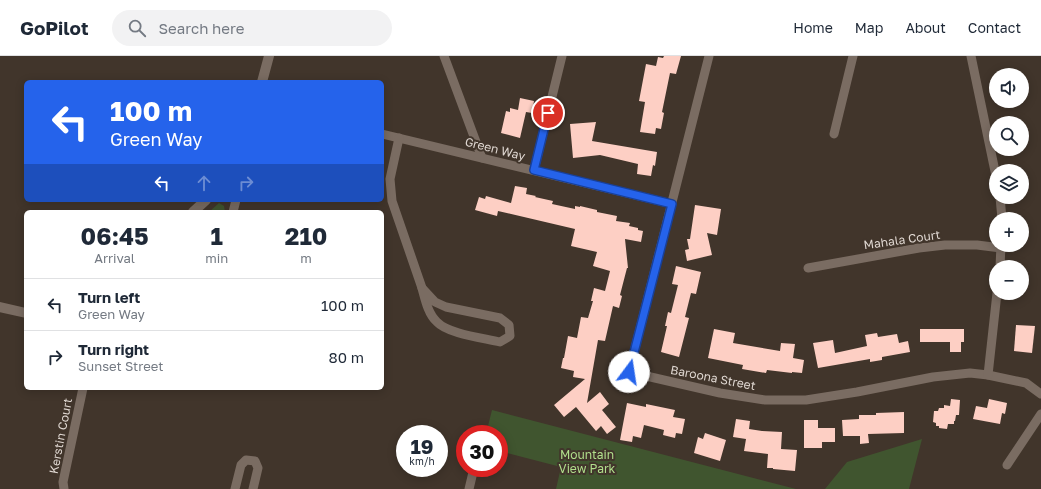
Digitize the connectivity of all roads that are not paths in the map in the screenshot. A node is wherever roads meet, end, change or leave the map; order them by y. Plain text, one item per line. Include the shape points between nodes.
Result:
1 (269, 56) edge
2 (444, 56) edge
3 (562, 56) edge
4 (709, 56) edge
5 (854, 56) edge
6 (971, 56) edge
7 (263, 80) edge
8 (384, 134) edge
9 (834, 134) dead end
10 (399, 138) junction
11 (482, 158) junction
12 (994, 164) edge
13 (534, 170) junction
14 (204, 202) edge
15 (672, 204) junction
16 (195, 210) edge
17 (989, 246) edge
18 (808, 268) dead end
19 (422, 288) junction
20 (996, 300) edge
21 (0, 307) edge
22 (24, 313) edge
23 (988, 375) junction
24 (83, 390) edge
25 (1041, 395) edge
26 (1041, 401) edge
27 (1041, 414) edge
28 (1007, 465) dead end
29 (472, 477) edge
30 (64, 489) edge
31 (235, 489) edge
32 (253, 489) edge
33 (469, 489) edge

1 - 7 main road
2 - 11 street
3 - 13 street
4 - 15 street, Baroona Street
5 - 9 street
6 - 12 street
8 - 10 street, Green Way
10 - 11 street, Green Way
10 - 19 street via 390,179 392,201
11 - 13 street, Green Way
13 - 15 street, Green Way
14 - 16 main road
15 - 23 street, Baroona Street via 629,372 720,394 765,400 806,400 947,375
17 - 18 street, Mahala Court via 945,245 919,248
19 - 19 street via 430,312 437,322 449,330 500,342 510,336 509,325 500,318 446,307 435,302
20 - 23 street
21 - 22 main road
23 - 25 street, Baroona Street via 1026,383
24 - 30 street, Kerstin Court
25 - 26 street, Baroona Street
27 - 28 street
29 - 33 street
31 - 32 street via 246,460 255,461 258,468

